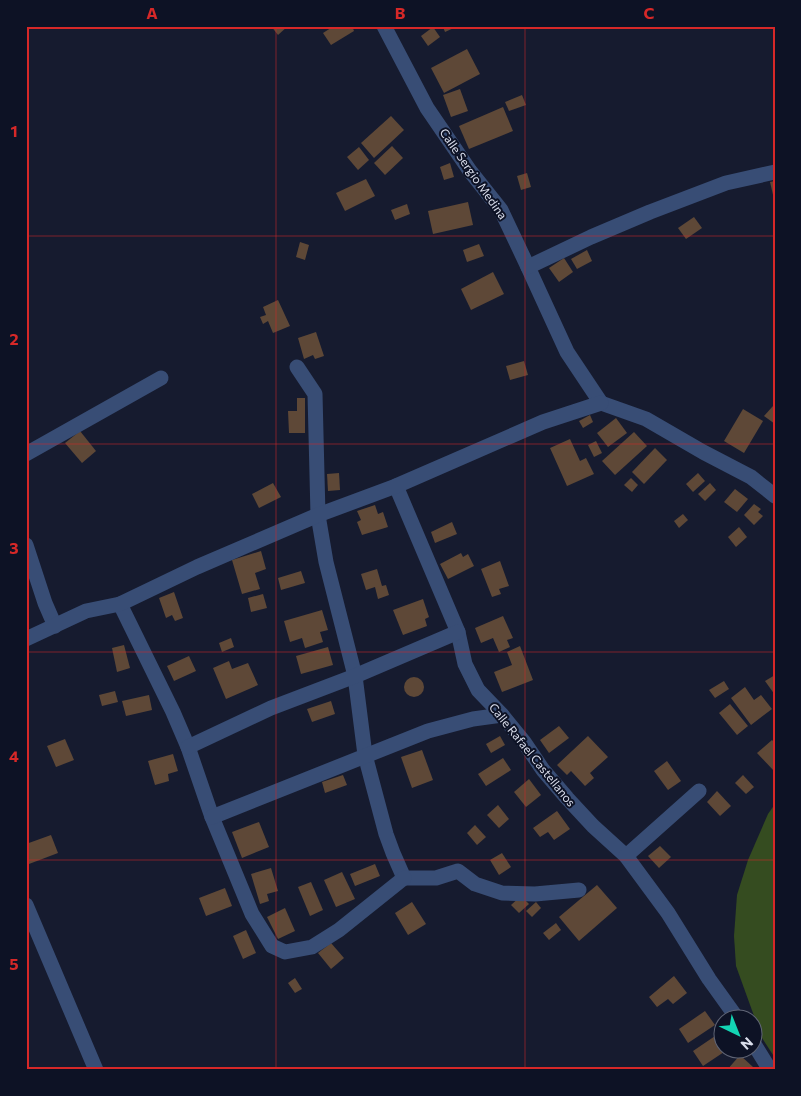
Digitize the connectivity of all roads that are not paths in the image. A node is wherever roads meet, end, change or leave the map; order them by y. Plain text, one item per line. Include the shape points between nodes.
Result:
1 (384, 26) edge
2 (775, 172) edge
3 (528, 267) junction
4 (297, 367) dead end
5 (161, 378) dead end
6 (601, 403) junction
7 (26, 454) edge
8 (396, 486) junction
9 (775, 496) edge
10 (318, 515) junction
11 (26, 545) edge
12 (120, 604) junction
13 (55, 626) junction
14 (458, 632) junction
15 (26, 640) edge
16 (355, 676) junction
17 (502, 715) junction
18 (188, 747) junction
19 (365, 755) junction
20 (700, 791) dead end
21 (212, 817) junction
22 (626, 856) junction
23 (404, 878) junction
24 (579, 890) dead end
25 (26, 905) edge
26 (730, 1008) edge
27 (763, 1058) edge
28 (96, 1070) edge
29 (770, 1070) edge

1 - 3 street, Calle Sergio Medina via 427,108 500,210
2 - 3 street via 726,183 650,212
3 - 6 street, Calle Sergio Medina via 567,352
4 - 10 street via 315,394
5 - 7 street
6 - 8 street via 543,422
6 - 9 street via 646,419 751,477
8 - 10 street
8 - 14 street, Calle Rafael Castellanos
10 - 12 street
10 - 16 street via 326,562
11 - 13 street via 44,603
12 - 13 street via 86,611
12 - 18 street
13 - 15 street
14 - 16 street
14 - 17 street, Calle Rafael Castellanos via 465,664 478,690
16 - 18 street via 271,708
16 - 19 street
17 - 19 street via 428,731
17 - 22 street, Calle Rafael Castellanos via 566,798
18 - 21 street
19 - 21 street
19 - 23 street via 386,834
20 - 22 street
21 - 23 street via 252,914 272,946 286,952 312,947 339,930
22 - 26 street, Calle Rafael Castellanos via 668,913
23 - 24 street via 436,878 458,871 475,884 502,892 535,894
25 - 28 street
27 - 29 street

